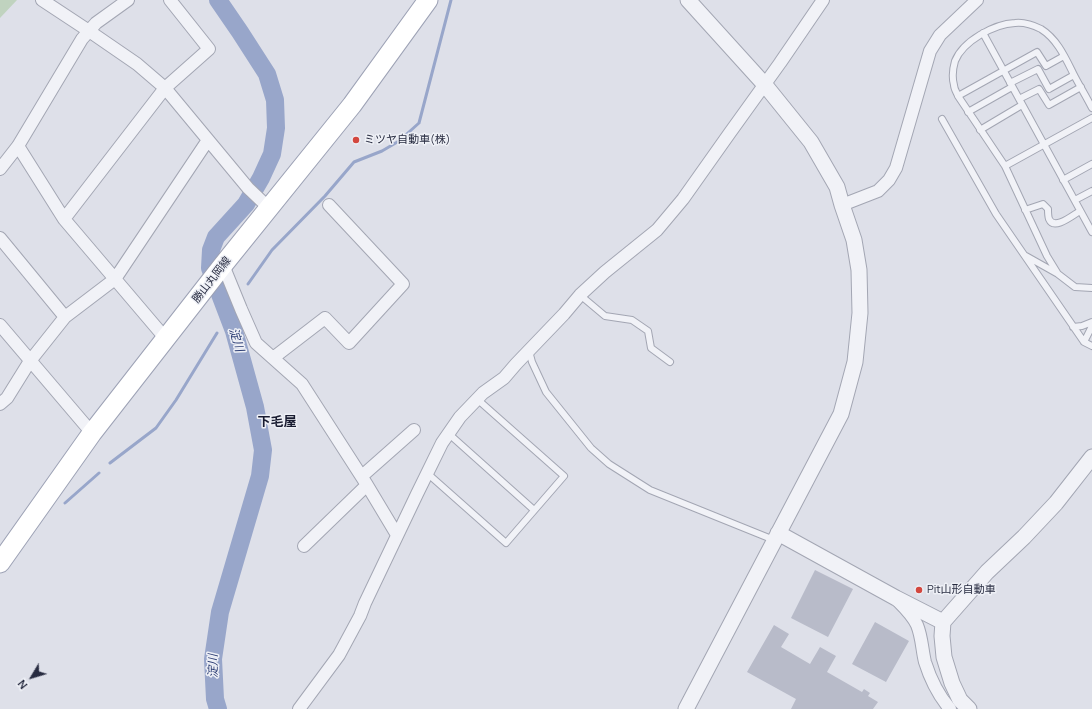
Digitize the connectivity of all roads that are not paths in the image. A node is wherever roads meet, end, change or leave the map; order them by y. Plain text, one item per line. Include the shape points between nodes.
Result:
1 (42, 0) edge
2 (128, 0) edge
3 (170, 0) edge
4 (428, 0) edge
5 (688, 0) edge
6 (822, 0) edge
7 (977, 0) edge
8 (89, 31) junction
9 (983, 33) junction
10 (1064, 56) junction
11 (1004, 71) junction
12 (1074, 75) junction
13 (765, 85) junction
14 (1011, 85) junction
15 (1081, 87) junction
16 (165, 88) junction
17 (958, 96) junction
18 (1021, 102) junction
19 (1092, 108) edge
20 (968, 112) junction
21 (1092, 118) edge
22 (942, 119) dead end
23 (980, 130) junction
24 (208, 140) junction
25 (1044, 145) junction
26 (18, 146) junction
27 (1092, 164) edge
28 (1005, 166) junction
29 (0, 169) edge
30 (1063, 180) junction
31 (1092, 191) edge
32 (1075, 200) junction
33 (266, 205) junction
34 (329, 205) dead end
35 (842, 205) junction
36 (1025, 210) junction
37 (1080, 211) junction
38 (64, 219) junction
39 (1089, 221) edge
40 (1092, 232) edge
41 (0, 238) edge
42 (1024, 256) junction
43 (221, 267) junction
44 (1058, 274) junction
45 (115, 280) junction
46 (1092, 288) edge
47 (580, 295) junction
48 (65, 317) junction
49 (1092, 322) edge
50 (0, 325) edge
51 (1074, 326) junction
52 (1092, 326) edge
53 (166, 339) junction
54 (1084, 342) junction
55 (1092, 346) edge
56 (529, 351) junction
57 (273, 358) junction
58 (30, 361) junction
59 (670, 362) dead end
60 (477, 399) junction
61 (0, 404) edge
62 (414, 430) dead end
63 (92, 433) junction
64 (449, 434) junction
65 (1092, 457) edge
66 (427, 474) junction
67 (364, 480) junction
68 (534, 510) junction
69 (397, 535) junction
70 (776, 536) junction
71 (304, 546) dead end
72 (0, 562) edge
73 (896, 598) junction
74 (942, 622) junction
75 (299, 709) edge
76 (686, 709) edge
77 (950, 709) edge
78 (969, 709) edge

1 - 8 street
2 - 8 street
3 - 16 street via 209,49
4 - 33 main road, 勝山丸岡線 via 352,105
5 - 13 street
6 - 13 street
7 - 35 street via 940,35 930,51 896,168 890,180 878,191
8 - 16 street via 137,64
8 - 26 street
9 - 10 lane via 997,26 1027,23 1041,29 1052,38
9 - 11 lane
9 - 17 lane via 969,42 956,60 953,72
10 - 11 lane via 1046,66 1037,52
10 - 12 lane
11 - 14 lane
11 - 17 lane
12 - 14 lane via 1049,89 1038,69
12 - 15 lane
13 - 35 street via 811,142 837,187
13 - 47 street via 683,199 657,230
14 - 18 lane
14 - 20 lane
15 - 18 lane via 1049,105 1039,89
15 - 19 lane
16 - 24 street
16 - 38 street
17 - 20 lane
18 - 23 lane
18 - 25 lane
20 - 23 lane
21 - 25 lane
22 - 42 lane via 996,214
23 - 28 lane
24 - 33 street via 248,188
24 - 45 street
25 - 28 lane
25 - 30 lane
26 - 29 street
26 - 38 street
27 - 30 lane
28 - 36 lane
30 - 32 lane
31 - 32 lane
32 - 37 lane
33 - 43 main road, 勝山丸岡線
34 - 57 street via 403,284 348,343 325,318
35 - 70 street via 854,240 859,270 860,313 855,362 841,414
36 - 37 lane via 1042,204 1048,209 1049,218 1055,224
36 - 44 lane
37 - 39 lane
38 - 45 street
39 - 40 lane
41 - 48 street
42 - 44 lane
42 - 51 lane
43 - 53 main road, 勝山丸岡線
43 - 57 street via 256,343
44 - 46 lane via 1075,287
45 - 48 street
45 - 53 street
47 - 56 street
47 - 59 lane via 605,316 632,320 648,331 651,348
48 - 58 street
49 - 51 lane
50 - 58 street
51 - 54 lane
52 - 54 lane
53 - 63 main road, 勝山丸岡線
54 - 55 lane
56 - 60 street via 504,378
56 - 70 lane via 546,392 592,448 609,464 650,490
57 - 67 street via 302,384
58 - 61 street via 7,398
58 - 63 street
60 - 64 street via 460,417
60 - 68 lane via 564,476
62 - 67 street
63 - 72 main road, 勝山丸岡線
64 - 66 street
64 - 68 lane
65 - 74 street via 1056,503 987,572
66 - 68 lane via 506,543
66 - 69 street
67 - 69 street
67 - 71 street
69 - 75 street via 339,655
70 - 73 street
70 - 76 street
73 - 74 street
73 - 77 street via 917,624 925,662 944,703
74 - 78 street via 944,657 950,677 960,700

